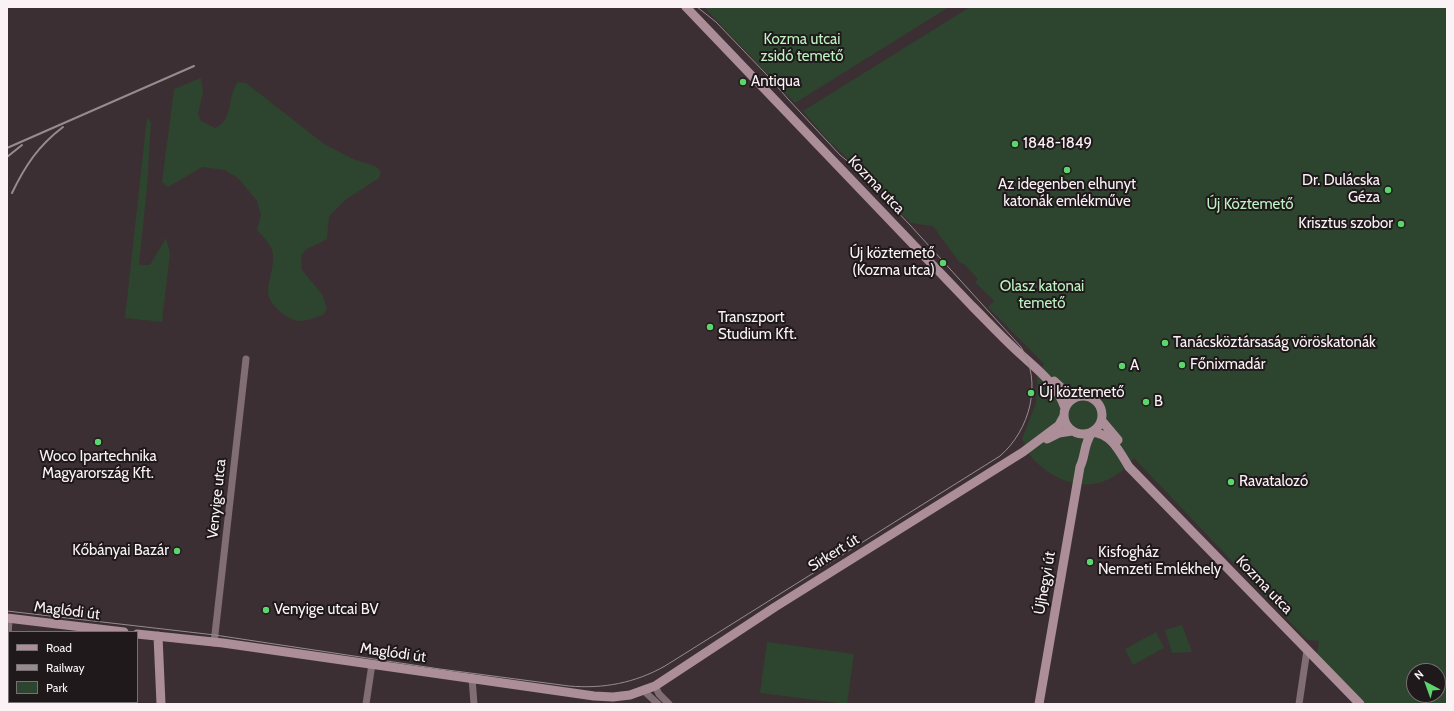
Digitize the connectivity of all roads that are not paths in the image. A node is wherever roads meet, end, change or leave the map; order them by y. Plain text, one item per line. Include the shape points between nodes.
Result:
1 (686, 7) edge
2 (246, 359) dead end
3 (1048, 379) junction
4 (1076, 397) junction
5 (1064, 412) junction
6 (1102, 421) junction
7 (1072, 431) junction
8 (1092, 432) junction
9 (1030, 447) junction
10 (1080, 467) junction
11 (1132, 469) junction
12 (8, 618) edge
13 (116, 631) edge
14 (138, 634) edge
15 (158, 636) junction
16 (214, 643) junction
17 (1307, 650) junction
18 (7, 658) edge
19 (372, 664) junction
20 (472, 678) junction
21 (655, 686) junction
22 (644, 691) junction
23 (161, 704) edge
24 (366, 704) edge
25 (474, 704) edge
26 (658, 704) edge
27 (669, 704) edge
28 (1039, 704) edge
29 (1299, 704) edge
30 (1360, 704) edge

1 - 3 street, Kozma utca via 972,306
2 - 16 street, Venyige utca
3 - 4 street, Kozma utca
3 - 5 street, Kozma utca via 1061,397
4 - 5 street via 1070,400
4 - 6 street, Kozma utca via 1089,396 1097,401 1102,410
5 - 7 street, Kozma utca via 1066,424
5 - 9 street, Sírkert út via 1059,425
6 - 8 street
6 - 11 street, Kozma utca via 1123,448
7 - 8 street, Kozma utca via 1084,435
7 - 9 street, Sírkert út via 1059,433
7 - 10 street, Újhegyi út via 1079,445
8 - 10 street, Újhegyi út
8 - 11 street, Kozma utca via 1111,440
9 - 21 street, Sírkert út via 781,602
10 - 28 street, Újhegyi út
11 - 17 street, Kozma utca
12 - 13 street, Maglódi út
12 - 18 street
14 - 15 street, Maglódi út
15 - 16 street, Maglódi út
15 - 23 street
16 - 19 street, Maglódi út
17 - 29 street
17 - 30 street, Kozma utca
19 - 20 street, Maglódi út
19 - 24 street
20 - 22 street, Maglódi út via 594,696 622,696
20 - 25 street
21 - 22 street, Maglódi út
21 - 27 street
22 - 26 street

